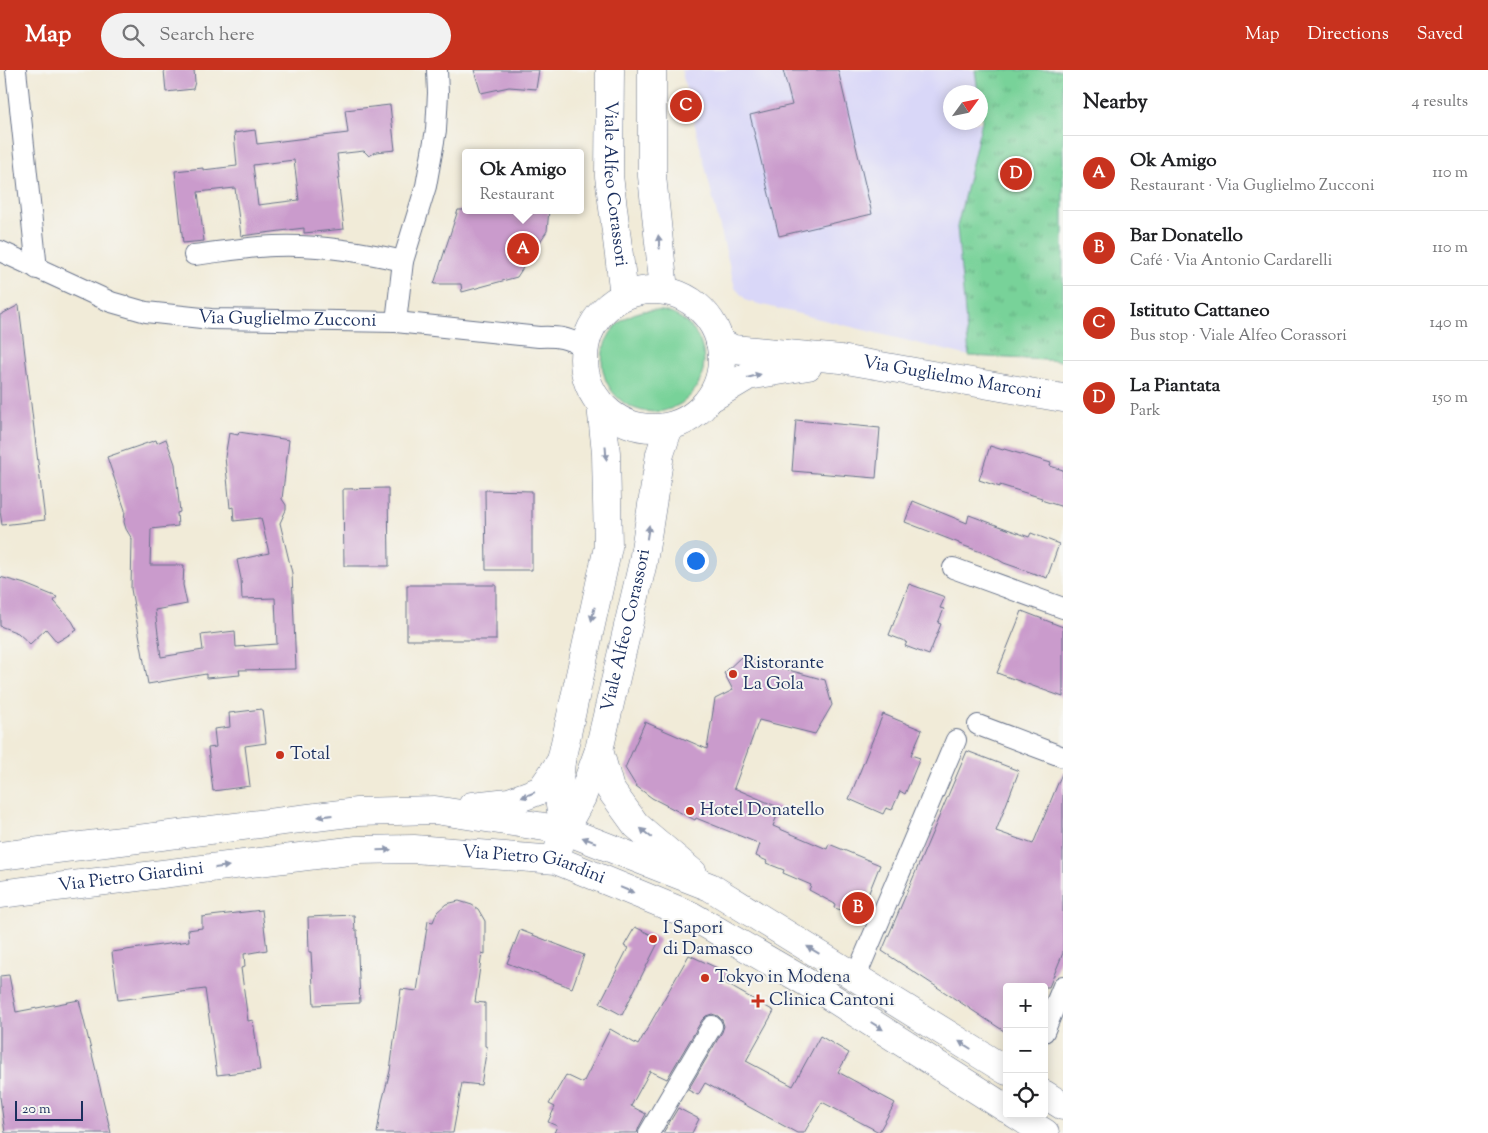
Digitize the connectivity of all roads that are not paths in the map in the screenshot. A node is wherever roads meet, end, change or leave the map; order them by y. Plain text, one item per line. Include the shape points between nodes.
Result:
1 (16, 70) edge
2 (437, 70) edge
3 (610, 70) edge
4 (652, 70) edge
5 (0, 251) edge
6 (194, 255) dead end
7 (403, 260) junction
8 (37, 269) junction
9 (664, 290) junction
10 (624, 295) junction
11 (396, 322) junction
12 (720, 342) junction
13 (585, 346) junction
14 (841, 359) junction
15 (711, 398) junction
16 (1063, 398) edge
17 (600, 405) junction
18 (670, 427) junction
19 (953, 568) dead end
20 (1063, 608) edge
21 (978, 725) dead end
22 (956, 740) dead end
23 (599, 750) junction
24 (1063, 757) edge
25 (561, 762) junction
26 (435, 810) junction
27 (564, 830) junction
28 (0, 856) edge
29 (556, 860) junction
30 (710, 887) junction
31 (0, 894) edge
32 (856, 976) junction
33 (1063, 986) edge
34 (712, 1026) dead end
35 (1046, 1028) edge
36 (1003, 1068) edge
37 (1048, 1097) edge
38 (1003, 1106) edge
39 (1063, 1106) edge
40 (1021, 1118) edge
41 (649, 1133) edge
42 (1045, 1133) edge

1 - 8 street
2 - 7 street via 436,130 426,186
3 - 10 street, Viale Alfeo Corassori via 610,176
9 -> 4 street, Viale Alfeo Corassori via 652,176
5 - 8 street, Via Guglielmo Zucconi
6 - 7 street via 273,246 318,246
7 - 11 street
8 - 11 street, Via Guglielmo Zucconi via 111,302 146,312 211,319
9 - 10 street
9 - 12 street via 683,296 700,308 712,323
10 - 13 street via 596,319
11 - 13 street, Via Guglielmo Zucconi via 556,336
12 - 14 street, Via Guglielmo Marconi via 733,349
12 - 15 street via 721,371
13 - 17 street via 584,367
15 -> 14 street, Via Guglielmo Marconi via 748,376
14 - 16 street, Via Guglielmo Marconi
15 - 18 street via 693,416
17 - 18 street via 629,423 645,428
17 -> 25 street, Viale Alfeo Corassori via 606,453 608,547
23 -> 18 street, Viale Alfeo Corassori via 643,562 660,454
19 - 20 street
21 - 24 street
22 - 32 street
23 - 27 street, Viale Alfeo Corassori via 582,798
30 -> 23 street, Via Pietro Giardini via 636,825 610,788
25 -> 26 street, Viale Alfeo Corassori via 541,790 509,802
25 - 27 street, Viale Alfeo Corassori via 558,792
26 - 27 street, Via Pietro Giardini
26 -> 28 street, Via Pietro Giardini via 357,812
27 - 29 street, Viale Alfeo Corassori
30 -> 27 street, Via Pietro Giardini
31 -> 29 street, Via Pietro Giardini via 357,850 414,849
29 -> 38 street, Via Pietro Giardini via 692,916 823,992
32 -> 30 street, Via Pietro Giardini
36 -> 32 street, Via Pietro Giardini
33 - 35 street
34 - 41 street
37 - 39 street
40 - 42 street

